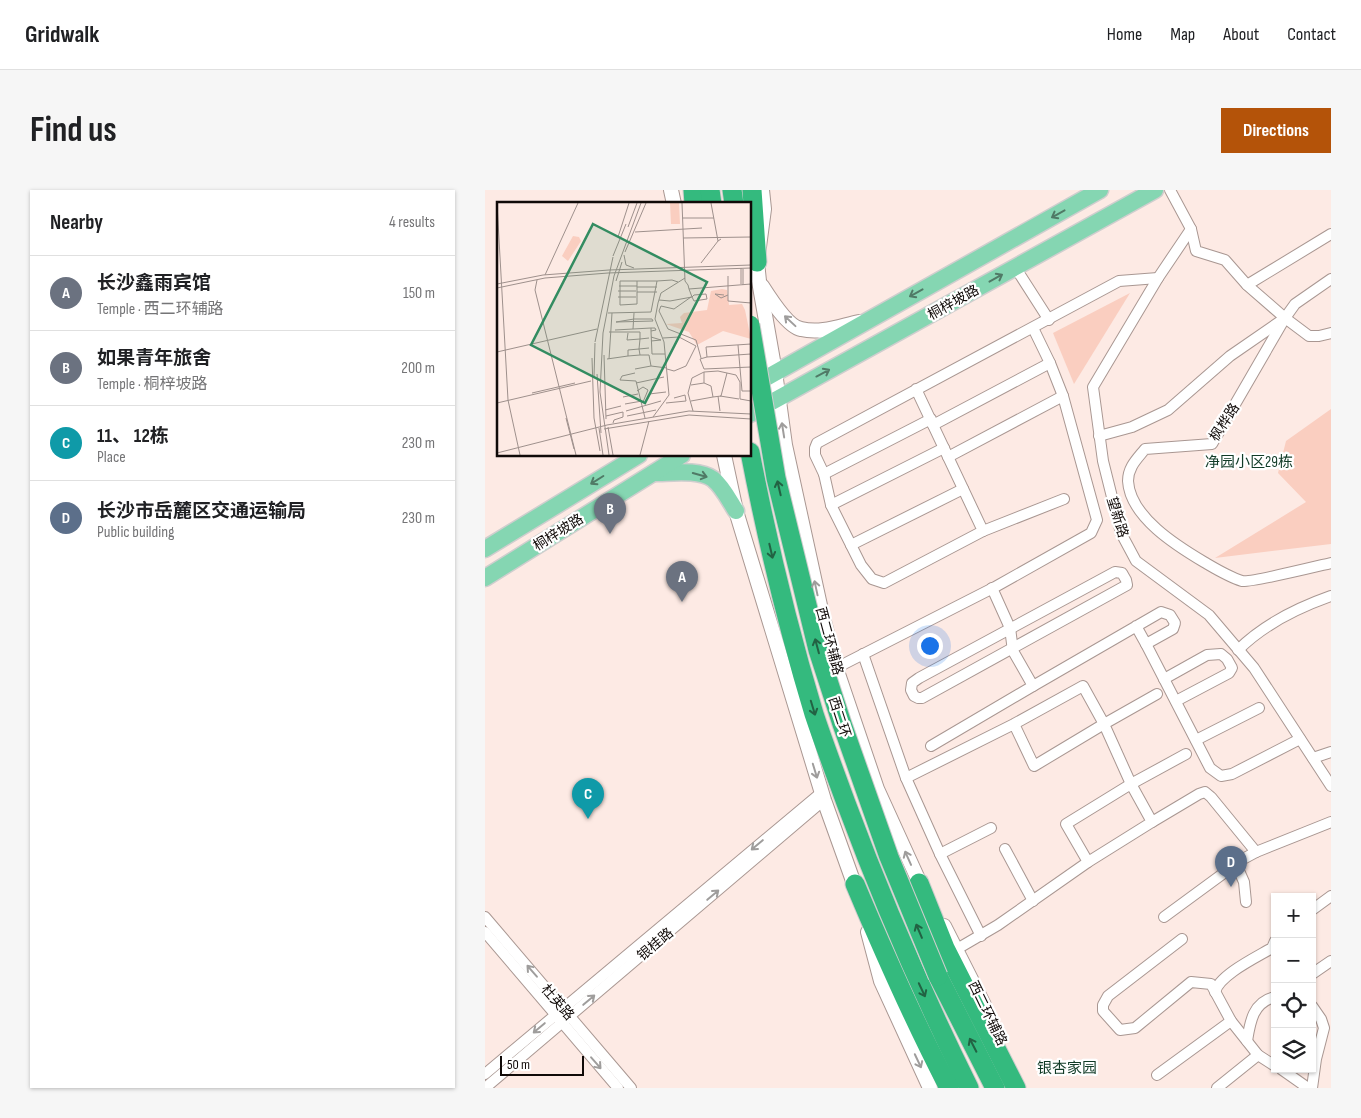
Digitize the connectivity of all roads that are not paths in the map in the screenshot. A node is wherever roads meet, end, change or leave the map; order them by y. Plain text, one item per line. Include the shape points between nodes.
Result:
1 (752, 190) edge
2 (762, 190) edge
3 (1100, 190) edge
4 (1155, 190) edge
5 (1170, 190) edge
6 (1191, 229) junction
7 (1331, 234) edge
8 (757, 262) junction
9 (1015, 267) junction
10 (1158, 278) junction
11 (1331, 279) edge
12 (759, 281) junction
13 (1247, 285) junction
14 (1285, 318) junction
15 (869, 320) junction
16 (1049, 320) junction
17 (1033, 328) junction
18 (751, 331) edge
19 (1331, 334) edge
20 (1050, 363) junction
21 (775, 372) junction
22 (751, 386) edge
23 (916, 389) junction
24 (1063, 396) junction
25 (778, 397) junction
26 (751, 413) edge
27 (932, 422) junction
28 (1099, 436) junction
29 (946, 452) junction
30 (637, 456) edge
31 (680, 456) edge
32 (724, 456) edge
33 (751, 456) edge
34 (652, 473) junction
35 (824, 474) junction
36 (963, 489) junction
37 (1064, 499) dead end
38 (831, 506) junction
39 (736, 511) junction
40 (983, 531) junction
41 (851, 545) junction
42 (485, 549) edge
43 (1331, 563) edge
44 (485, 578) edge
45 (992, 588) junction
46 (1331, 596) edge
47 (1136, 626) junction
48 (1011, 628) junction
49 (1146, 644) junction
50 (1013, 648) junction
51 (1238, 650) junction
52 (863, 654) junction
53 (836, 668) junction
54 (1164, 679) junction
55 (1033, 686) junction
56 (1157, 694) dead end
57 (1176, 702) junction
58 (1259, 708) dead end
59 (1014, 724) junction
60 (1104, 724) junction
61 (1300, 739) junction
62 (1196, 740) junction
63 (931, 746) dead end
64 (1331, 752) edge
65 (1186, 754) dead end
66 (1313, 758) junction
67 (906, 778) junction
68 (1131, 784) junction
69 (1331, 786) edge
70 (823, 796) junction
71 (1153, 822) junction
72 (1331, 822) edge
73 (991, 828) dead end
74 (1005, 849) dead end
75 (1256, 852) junction
76 (940, 854) junction
77 (1087, 862) junction
78 (1236, 864) junction
79 (919, 883) joint
80 (855, 884) junction
81 (1331, 896) edge
82 (1033, 901) junction
83 (1246, 902) dead end
84 (1316, 907) edge
85 (485, 917) edge
86 (1164, 917) dead end
87 (485, 932) edge
88 (981, 936) junction
89 (1182, 939) dead end
90 (951, 949) junction
91 (1271, 949) edge
92 (1331, 961) edge
93 (1316, 971) edge
94 (1215, 992) junction
95 (1271, 998) edge
96 (559, 1011) junction
97 (1316, 1011) edge
98 (566, 1019) junction
99 (1231, 1021) junction
100 (1327, 1022) edge
101 (1247, 1041) junction
102 (1258, 1055) junction
103 (1271, 1063) edge
104 (1286, 1073) edge
105 (485, 1074) edge
106 (1157, 1075) dead end
107 (1301, 1086) edge
108 (485, 1088) edge
109 (617, 1088) edge
110 (631, 1088) edge
111 (930, 1088) edge
112 (949, 1088) edge
113 (969, 1088) edge
114 (995, 1088) edge
115 (1016, 1088) edge
116 (1026, 1088) edge
117 (1217, 1088) edge
118 (1312, 1088) edge

1 - 8 highway
2 - 8 street, 西二环辅路 via 764,209
3 -> 15 main road, 桐梓坡路
4 - 9 main road, 桐梓坡路
5 - 6 street
6 - 10 street, 望新路
6 - 13 street via 1196,251 1225,260
7 - 13 street
8 - 12 street, 西二环辅路
9 - 16 street
25 -> 9 main road, 桐梓坡路
10 - 16 street via 1119,281
10 - 28 street, 望新路 via 1093,387
11 - 14 street via 1295,304
15 -> 12 street via 820,331 799,329 769,297
12 - 21 street, 西二环辅路
13 - 14 street
14 - 19 street via 1309,336
14 - 28 street via 1230,356 1168,410 1132,427
14 - 43 street, 枫桦路 via 1212,444 1145,449 1131,466 1128,482 1134,502 1149,522 1174,544 1243,582
15 - 21 main road, 桐梓坡路
16 - 17 street
17 - 20 street
17 - 23 street
114 -> 18 highway, 西二环, bridge via 938,976 905,898 818,650 776,478
20 - 24 street
20 - 27 street
21 - 22 main road, 桐梓坡路
21 - 25 street, 西二环辅路
23 - 27 street
23 - 35 street via 817,443 815,455
24 - 29 street
24 - 45 street via 1097,520 1091,533
25 - 26 main road, 桐梓坡路
53 -> 25 street, 西二环辅路 via 785,445
27 - 29 street
27 - 35 street
28 - 51 street, 望新路 via 1121,533 1136,561 1209,615
29 - 36 street
29 - 38 street
30 -> 42 main road, 桐梓坡路
31 - 34 main road, 桐梓坡路
32 - 39 street
33 -> 113 highway, 西二环 via 775,566 815,715 871,869 919,983
34 -> 39 main road via 691,472 712,478
34 - 44 main road, 桐梓坡路
35 - 38 street
36 - 40 street
36 - 41 street
37 - 40 street
38 - 41 street
39 -> 70 street
40 - 41 street via 884,583 872,579
45 - 48 street
45 - 52 street
46 - 51 street via 1302,606 1253,635
47 - 49 street
47 - 49 street via 1161,612 1170,615 1175,623 1173,629
47 - 55 street
48 - 50 street
48 - 50 street via 919,678 912,683 911,690 914,696 922,698
48 - 50 street via 1115,572 1126,580 1127,585
49 - 54 street
50 - 55 street
51 - 61 street, 望新路 via 1254,668
52 - 53 street
52 - 67 street
79 -> 53 street, 西二环辅路 via 877,789
54 - 57 street
54 - 57 street via 1207,655 1221,654 1232,668 1229,674
55 - 63 street
56 - 60 street
57 - 62 street
58 - 62 street
59 - 60 street via 1083,686
59 - 60 street via 1034,766
59 - 67 street
60 - 68 street
61 - 62 street via 1232,774 1221,776 1210,768
61 - 66 street, 望新路
64 - 66 street
65 - 68 street
66 - 69 street, 望新路
67 - 76 street
68 - 71 street
68 - 77 street via 1066,824
70 - 80 street
70 -> 96 street, 银桂路
98 -> 70 street, 银桂路
71 - 75 street via 1205,792
71 - 77 street
72 - 75 street
73 - 76 street
74 - 82 street
75 - 78 street
76 - 88 street
77 - 82 street
78 - 83 street via 1244,882
78 - 86 street
79 - 90 highway
80 -> 111 street via 881,981
80 - 112 highway via 926,1045
81 - 84 street
82 - 88 street
96 -> 85 street, 杜英路
87 - 96 street, 杜英路
88 - 90 street
89 - 94 street via 1108,996 1103,1012 1120,1030 1135,1028 1191,982 1211,984
90 - 115 highway
90 - 116 street, 西二环辅路
91 - 94 street via 1224,978
92 - 93 street
94 - 99 street
95 - 101 street via 1255,1010
96 - 98 street, 杜英路
96 -> 105 street, 银桂路
97 - 100 street
98 - 108 street, 银桂路
98 -> 109 street, 杜英路
98 - 110 street, 杜英路
99 - 101 street
99 - 106 street
100 - 118 street via 1316,1059
101 - 102 street
102 - 103 street
102 - 117 street
104 - 107 street

